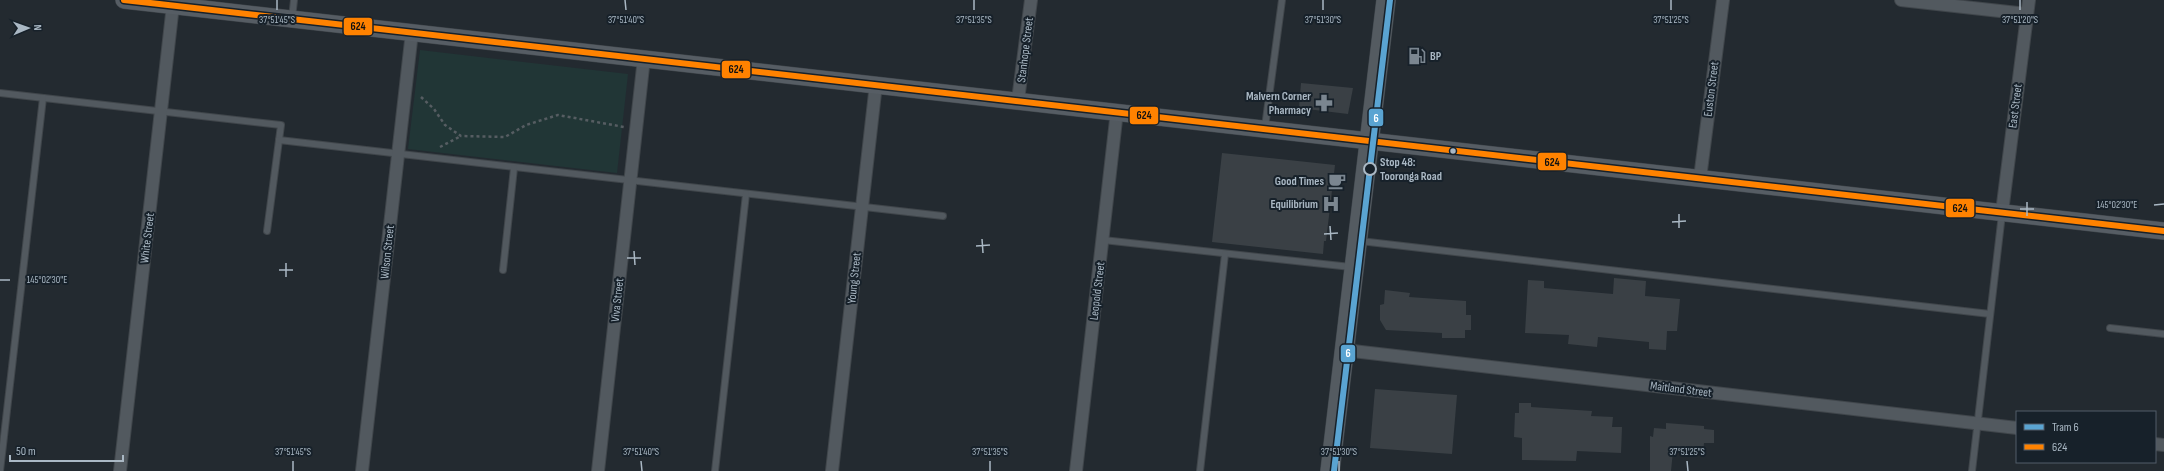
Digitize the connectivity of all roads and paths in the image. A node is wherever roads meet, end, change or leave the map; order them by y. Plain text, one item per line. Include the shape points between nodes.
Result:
1 (124, 0) edge
2 (294, 0) edge
3 (1031, 0) edge
4 (1282, 0) edge
5 (1386, 0) edge
6 (1723, 0) edge
7 (1901, 0) edge
8 (2029, 0) edge
9 (173, 6) junction
10 (2027, 14) junction
11 (292, 19) junction
12 (412, 32) junction
13 (644, 58) junction
14 (876, 84) junction
15 (0, 93) edge
16 (421, 97) dead end
17 (43, 98) junction
18 (1018, 100) junction
19 (161, 111) junction
20 (1117, 111) junction
21 (1265, 128) junction
22 (636, 129) junction
23 (461, 136) junction
24 (279, 140) junction
25 (1368, 140) junction
26 (398, 154) junction
27 (428, 158) junction
28 (514, 168) junction
29 (1700, 178) junction
30 (630, 181) junction
31 (746, 194) junction
32 (862, 207) junction
33 (2002, 212) junction
34 (943, 216) dead end
35 (267, 231) dead end
36 (2164, 231) edge
37 (1103, 240) junction
38 (1357, 241) junction
39 (1225, 254) junction
40 (1354, 267) junction
41 (503, 270) dead end
42 (1990, 314) junction
43 (2110, 328) dead end
44 (2164, 334) edge
45 (1344, 350) junction
46 (1978, 423) junction
47 (2016, 428) edge
48 (0, 471) edge
49 (120, 471) edge
50 (362, 471) edge
51 (598, 471) edge
52 (715, 471) edge
53 (832, 471) edge
54 (1076, 471) edge
55 (1200, 471) edge
56 (1330, 471) edge
57 (1972, 471) edge

1 - 9 main road
2 - 11 lane
3 - 18 street, Stanhope Street
4 - 21 lane
5 - 25 main road
6 - 29 street, Euston Street
7 - 10 street
8 - 10 street, East Street
9 - 11 main road
9 - 19 street, White Street
10 - 33 street, East Street
11 - 12 main road
12 - 13 main road
12 - 26 street, Wilson Street
13 - 14 main road
13 - 22 street, Viva Street
14 - 18 main road
14 - 32 street, Young Street
15 - 17 lane
16 - 23 path via 445,124
17 - 19 lane
17 - 48 lane
18 - 20 main road
19 - 24 lane via 281,125
19 - 49 street, White Street
20 - 21 main road
20 - 37 street, Leopold Street
21 - 25 main road
22 - 23 path via 558,115 526,125 505,137
22 - 30 street, Viva Street
23 - 27 path via 439,148
24 - 26 lane
24 - 35 lane
25 - 29 main road
25 - 38 main road
26 - 27 lane
26 - 50 street, Wilson Street
27 - 28 lane
28 - 30 lane
28 - 41 lane
29 - 33 main road
30 - 31 lane
30 - 51 street, Viva Street
31 - 32 lane
31 - 52 lane
32 - 34 lane
32 - 53 street, Young Street
33 - 36 main road
33 - 42 lane
37 - 39 lane
37 - 54 street, Leopold Street
38 - 40 main road
38 - 42 lane
39 - 40 lane
39 - 55 lane
40 - 45 main road
42 - 46 lane
43 - 44 lane
45 - 46 street, Maitland Street
45 - 56 main road
46 - 47 street, Maitland Street
46 - 57 lane

